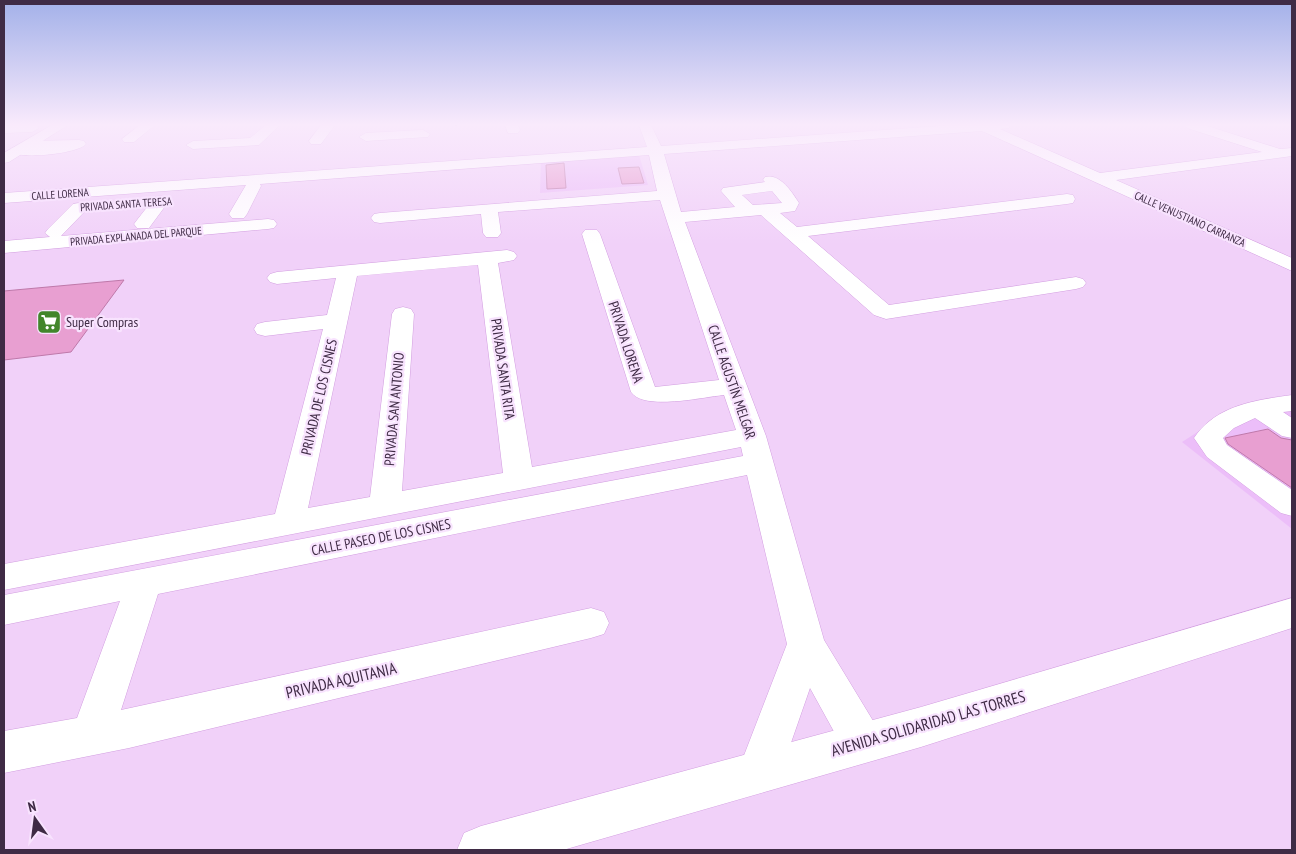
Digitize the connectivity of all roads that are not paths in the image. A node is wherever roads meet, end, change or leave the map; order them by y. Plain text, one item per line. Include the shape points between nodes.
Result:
1 (367, 165) edge
2 (658, 165) edge
3 (1068, 165) edge
4 (1198, 165) edge
5 (1098, 178) junction
6 (4, 198) edge
7 (622, 199) junction
8 (1067, 199) dead end
9 (161, 201) junction
10 (670, 207) junction
11 (79, 208) junction
12 (489, 208) junction
13 (758, 211) junction
14 (4, 213) edge
15 (238, 214) dead end
16 (631, 217) dead end
17 (380, 218) dead end
18 (143, 224) dead end
19 (268, 224) dead end
20 (54, 233) dead end
21 (591, 234) dead end
22 (792, 234) junction
23 (4, 247) edge
24 (1292, 247) edge
25 (496, 249) junction
26 (1262, 251) junction
27 (1292, 265) edge
28 (348, 271) junction
29 (276, 278) dead end
30 (1076, 283) dead end
31 (403, 314) dead end
32 (336, 321) junction
33 (265, 328) dead end
34 (733, 386) junction
35 (1292, 403) edge
36 (1258, 408) junction
37 (1292, 430) edge
38 (755, 450) junction
39 (519, 480) junction
40 (385, 505) junction
41 (1292, 505) edge
42 (290, 523) junction
43 (4, 577) edge
44 (144, 582) junction
45 (4, 610) edge
46 (1292, 613) edge
47 (591, 623) dead end
48 (806, 644) junction
49 (92, 736) junction
50 (863, 743) junction
51 (4, 752) edge
52 (760, 771) junction
53 (562, 827) junction
54 (481, 850) edge
55 (514, 850) edge

1 - 6 street, CALLE LORENA
2 - 10 street, CALLE AGUSTÍN MELGAR
3 - 5 street, CALLE VENUSTIANO CARRANZA
4 - 5 street
5 - 26 street, CALLE VENUSTIANO CARRANZA
7 - 10 street
7 - 12 street
7 - 16 street
8 - 22 street
9 - 11 street, PRIVADA SANTA TERESA
9 - 15 street, PRIVADA SANTA TERESA via 251,191
9 - 18 street
10 - 13 street
10 - 34 street, CALLE AGUSTÍN MELGAR
11 - 14 street, PRIVADA SANTA TERESA
11 - 20 street
12 - 17 street
12 - 25 street, PRIVADA SANTA RITA
13 - 13 street via 783,209 791,203 774,183 729,191
13 - 22 street
19 - 23 street, PRIVADA EXPLANADA DEL PARQUE
21 - 34 street, PRIVADA LORENA via 644,392 654,395
22 - 30 street via 886,312
24 - 26 street
25 - 28 street
25 - 39 street, PRIVADA SANTA RITA
26 - 27 street, CALLE VENUSTIANO CARRANZA
28 - 29 street
28 - 32 street, PRIVADA DE LOS CISNES
31 - 40 street, PRIVADA SAN ANTONIO
32 - 33 street
32 - 42 street, PRIVADA DE LOS CISNES
34 - 38 street, CALLE AGUSTÍN MELGAR
35 - 36 street
36 - 37 street
36 - 41 street via 1212,431 1208,438 1218,451
38 - 39 street
38 - 44 street, CALLE PASEO DE LOS CISNES
38 - 48 street, CALLE AGUSTÍN MELGAR
39 - 40 street
40 - 42 street
42 - 43 street
44 - 45 street, CALLE PASEO DE LOS CISNES
44 - 49 street
46 - 50 street, AVENIDA SOLIDARIDAD LAS TORRES
47 - 49 street, PRIVADA AQUITANIA
48 - 50 street, CALLE AGUSTÍN MELGAR
48 - 52 street
49 - 51 street, PRIVADA AQUITANIA
50 - 52 street, AVENIDA SOLIDARIDAD LAS TORRES
52 - 53 street, AVENIDA SOLIDARIDAD LAS TORRES
53 - 54 street, AVENIDA SOLIDARIDAD LAS TORRES
53 - 55 street, AVENIDA SOLIDARIDAD LAS TORRES

